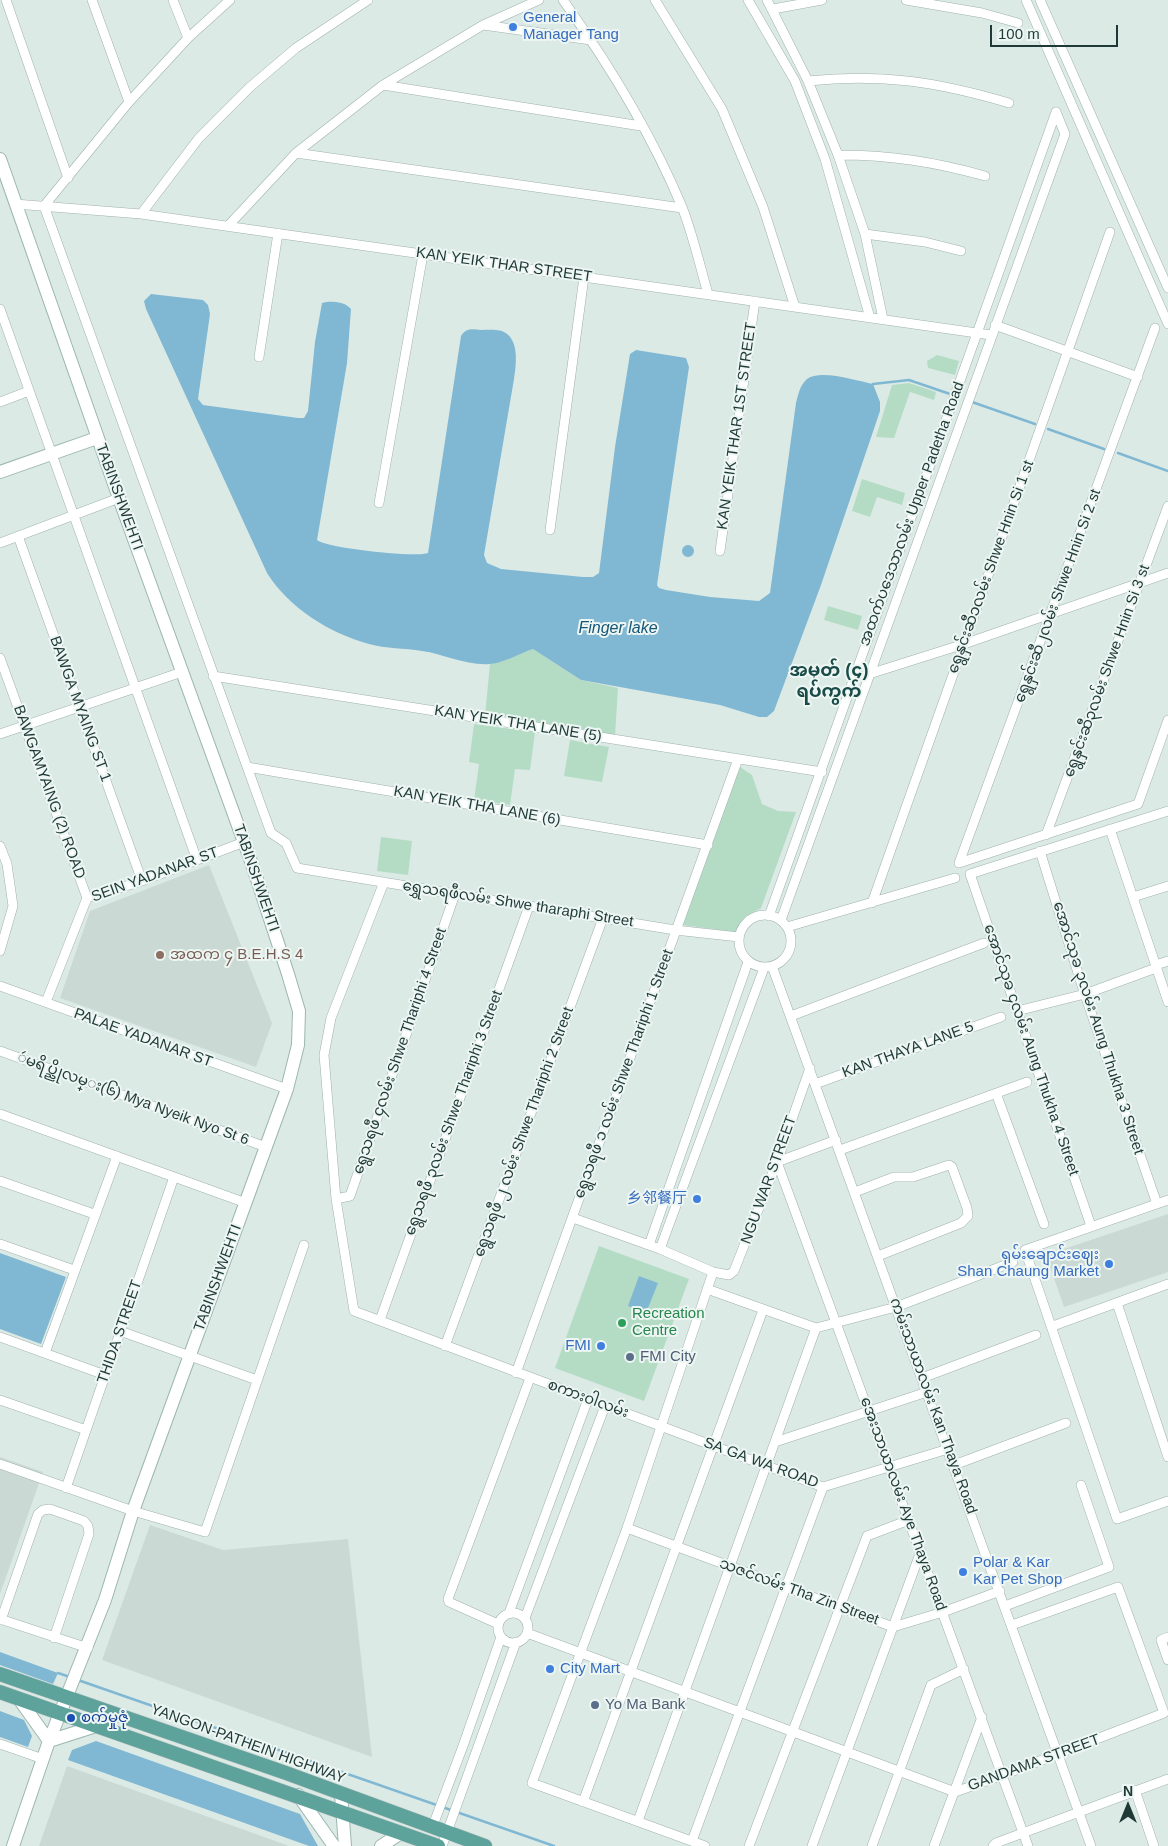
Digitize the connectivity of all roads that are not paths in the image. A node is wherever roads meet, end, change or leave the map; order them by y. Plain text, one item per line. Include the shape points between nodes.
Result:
1 (6, 0) edge
2 (92, 0) edge
3 (173, 0) edge
4 (230, 0) edge
5 (368, 0) edge
6 (539, 0) edge
7 (563, 0) edge
8 (655, 0) edge
9 (748, 0) edge
10 (767, 0) edge
11 (822, 0) edge
12 (906, 0) edge
13 (1026, 0) edge
14 (1040, 0) edge
15 (773, 9) junction
16 (1018, 23) dead end
17 (483, 25) junction
18 (188, 38) junction
19 (591, 40) junction
20 (808, 81) junction
21 (384, 85) junction
22 (129, 102) junction
23 (1009, 103) dead end
24 (641, 126) junction
25 (296, 153) junction
26 (838, 155) junction
27 (1, 165) edge
28 (985, 176) dead end
29 (68, 178) junction
30 (15, 204) junction
31 (44, 206) junction
32 (682, 208) junction
33 (141, 214) junction
34 (228, 226) junction
35 (1110, 232) dead end
36 (278, 233) junction
37 (865, 234) junction
38 (961, 251) dead end
39 (422, 254) junction
40 (584, 277) junction
41 (1168, 288) edge
42 (708, 294) junction
43 (755, 301) junction
44 (796, 307) junction
45 (0, 309) edge
46 (870, 318) junction
47 (883, 320) junction
48 (1168, 324) edge
49 (995, 325) junction
50 (1155, 328) dead end
51 (976, 333) junction
52 (991, 336) junction
53 (1068, 353) junction
54 (259, 357) dead end
55 (1138, 377) junction
56 (29, 391) junction
57 (0, 402) edge
58 (98, 438) junction
59 (51, 454) junction
60 (0, 472) edge
61 (119, 498) junction
62 (379, 503) dead end
63 (1168, 506) edge
64 (73, 515) junction
65 (550, 530) dead end
66 (18, 536) junction
67 (0, 543) edge
68 (720, 551) dead end
69 (1168, 573) edge
70 (1141, 582) junction
71 (1052, 612) junction
72 (964, 644) junction
73 (0, 658) edge
74 (182, 672) junction
75 (870, 674) junction
76 (213, 676) junction
77 (854, 678) junction
78 (135, 687) junction
79 (79, 706) junction
80 (1168, 720) edge
81 (25, 725) junction
82 (0, 734) edge
83 (738, 759) junction
84 (247, 767) junction
85 (822, 772) junction
86 (1168, 811) edge
87 (1110, 829) junction
88 (1046, 835) junction
89 (244, 842) junction
90 (708, 845) junction
91 (0, 846) edge
92 (1040, 851) junction
93 (197, 860) junction
94 (954, 878) dead end
95 (142, 881) junction
96 (384, 882) junction
97 (1168, 886) edge
98 (455, 894) junction
99 (1133, 897) junction
100 (87, 898) junction
101 (872, 903) junction
102 (528, 906) junction
103 (769, 916) junction
104 (603, 918) junction
105 (784, 924) junction
106 (675, 930) junction
107 (739, 937) junction
108 (984, 943) dead end
109 (0, 952) edge
110 (1168, 961) edge
111 (748, 962) junction
112 (1156, 966) junction
113 (768, 967) junction
114 (0, 986) edge
115 (1085, 994) junction
116 (46, 1002) junction
117 (1168, 1002) edge
118 (1017, 1011) junction
119 (791, 1016) junction
120 (1001, 1017) dead end
121 (0, 1051) edge
122 (810, 1068) junction
123 (1026, 1082) dead end
124 (815, 1084) junction
125 (287, 1090) junction
126 (996, 1093) junction
127 (0, 1114) edge
128 (836, 1140) junction
129 (266, 1147) junction
130 (840, 1150) junction
131 (117, 1156) junction
132 (777, 1162) junction
133 (174, 1177) junction
134 (0, 1181) edge
135 (854, 1192) junction
136 (336, 1199) junction
137 (1168, 1200) edge
138 (246, 1203) junction
139 (1157, 1204) junction
140 (94, 1214) junction
141 (573, 1218) junction
142 (1044, 1224) dead end
143 (1092, 1226) junction
144 (0, 1244) edge
145 (304, 1244) dead end
146 (649, 1245) junction
147 (660, 1249) junction
148 (878, 1256) junction
149 (1013, 1262) dead end
150 (74, 1270) junction
151 (714, 1272) junction
152 (1168, 1284) edge
153 (707, 1289) junction
154 (1117, 1303) junction
155 (896, 1306) junction
156 (763, 1310) junction
157 (380, 1320) junction
158 (838, 1323) junction
159 (1053, 1326) junction
160 (816, 1328) junction
161 (120, 1331) junction
162 (1036, 1335) dead end
163 (0, 1337) edge
164 (445, 1346) junction
165 (45, 1353) junction
166 (190, 1355) junction
167 (516, 1372) junction
168 (105, 1375) junction
169 (530, 1378) junction
170 (922, 1378) junction
171 (257, 1380) junction
172 (928, 1392) junction
173 (588, 1399) junction
174 (0, 1400) edge
175 (605, 1406) junction
176 (868, 1412) junction
177 (1066, 1423) dead end
178 (660, 1425) junction
179 (86, 1430) junction
180 (775, 1442) junction
181 (713, 1446) junction
182 (948, 1449) junction
183 (1168, 1457) edge
184 (0, 1464) edge
185 (954, 1465) junction
186 (766, 1466) junction
187 (890, 1467) junction
188 (1081, 1485) dead end
189 (823, 1487) junction
190 (66, 1488) junction
191 (1168, 1501) edge
192 (133, 1511) junction
193 (909, 1520) junction
194 (627, 1528) junction
195 (676, 1547) junction
196 (921, 1551) junction
197 (730, 1566) junction
198 (786, 1588) junction
199 (1000, 1591) junction
200 (1005, 1606) junction
201 (840, 1607) junction
202 (943, 1612) junction
203 (509, 1613) junction
204 (525, 1618) junction
205 (1, 1619) edge
206 (498, 1624) junction
207 (1012, 1626) junction
208 (893, 1627) junction
209 (527, 1633) junction
210 (501, 1637) junction
211 (1168, 1637) edge
212 (54, 1638) junction
213 (516, 1642) junction
214 (88, 1648) junction
215 (581, 1653) junction
216 (1168, 1660) edge
217 (964, 1669) junction
218 (631, 1672) junction
219 (0, 1674) edge
220 (0, 1692) edge
221 (684, 1692) junction
222 (67, 1697) junction
223 (19, 1699) junction
224 (740, 1712) junction
225 (61, 1713) junction
226 (982, 1717) junction
227 (99, 1725) junction
228 (792, 1731) junction
229 (49, 1741) junction
230 (0, 1744) edge
231 (847, 1752) junction
232 (1059, 1754) junction
233 (43, 1759) junction
234 (899, 1771) junction
235 (1003, 1775) junction
236 (1168, 1778) edge
237 (1135, 1790) junction
238 (954, 1792) junction
239 (341, 1794) junction
240 (298, 1795) junction
241 (583, 1802) junction
242 (1080, 1810) junction
243 (342, 1812) junction
244 (638, 1821) junction
245 (432, 1828) junction
246 (1023, 1831) junction
247 (402, 1833) junction
248 (692, 1841) junction
249 (442, 1842) edge
250 (14, 1846) edge
251 (334, 1846) edge
252 (345, 1846) edge
253 (380, 1846) edge
254 (484, 1846) edge
255 (705, 1846) edge
256 (749, 1846) edge
257 (812, 1846) edge
258 (872, 1846) edge
259 (934, 1846) edge
260 (993, 1846) edge
261 (1028, 1846) edge
262 (1091, 1846) edge
263 (1154, 1846) edge

1 - 29 street
2 - 22 street
3 - 18 street
4 - 18 street
5 - 33 street via 296,48 250,87 199,138
6 - 17 street
7 - 19 street
8 - 44 street via 722,109 763,207
9 - 46 street via 796,81 825,158
10 - 15 street
11 - 15 street
12 - 16 street via 982,13
13 - 48 street
14 - 41 street
15 - 20 street
17 - 19 street
17 - 21 street
18 - 22 street
19 - 24 street
20 - 23 street via 849,77 897,78 956,88
20 - 26 street
21 - 24 street
21 - 25 street
22 - 29 street
24 - 32 street
25 - 32 street
25 - 34 street
26 - 28 street via 883,155
26 - 37 street
27 - 30 main road, TABINSHWEHTI
29 - 31 street
30 - 31 street, KAN YEIK THAR STREET
30 - 58 main road, TABINSHWEHTI
31 - 33 street, KAN YEIK THAR STREET
31 - 76 street
32 - 42 street
33 - 34 street, KAN YEIK THAR STREET
34 - 36 street, KAN YEIK THAR STREET
35 - 53 street, ရွေနှင်းဆီ၁လမ်း Shwe Hnin Si 1 st
36 - 39 street, KAN YEIK THAR STREET
36 - 54 street
37 - 38 street via 926,242
37 - 47 street
39 - 40 street, KAN YEIK THAR STREET
39 - 62 street
40 - 42 street, KAN YEIK THAR STREET
40 - 65 street
42 - 43 street, KAN YEIK THAR STREET
43 - 44 street, KAN YEIK THAR STREET
43 - 68 street, KAN YEIK THAR 1ST STREET
44 - 46 street, KAN YEIK THAR STREET
45 - 56 street
46 - 47 street, KAN YEIK THAR STREET
47 - 51 street, KAN YEIK THAR STREET
49 - 51 street, အထက်ပဒေသာလမ်း Upper Padetha Road via 1065,134 1056,112
49 - 52 street
49 - 53 street
50 - 55 street, ရွေနှင်းဆီ၂လမ်း Shwe Hnin Si 2 st
51 - 52 street, KAN YEIK THAR STREET
51 - 77 street, အထက်ပဒေသာလမ်း Upper Padetha Road
52 - 75 street
53 - 55 street
53 - 72 street, ရွေနှင်းဆီ၁လမ်း Shwe Hnin Si 1 st
55 - 71 street, ရွေနှင်းဆီ၂လမ်း Shwe Hnin Si 2 st
56 - 57 street
56 - 59 street
58 - 59 main road
58 - 61 main road, TABINSHWEHTI
59 - 60 main road
59 - 64 street
61 - 64 street
61 - 74 main road, TABINSHWEHTI
63 - 70 street, ရွေနှင်းဆီ၃လမ်း Shwe Hnin Si 3 st
64 - 66 street
64 - 78 street
66 - 67 street
66 - 79 street, BAWGA MYAING ST 1
69 - 70 street
70 - 71 street
70 - 88 street, ရွေနှင်းဆီ၃လမ်း Shwe Hnin Si 3 st
71 - 72 street
71 - 88 street, ရွေနှင်းဆီ၂လမ်း Shwe Hnin Si 2 st via 960,863
72 - 75 street
72 - 101 street, ရွေနှင်းဆီ၁လမ်း Shwe Hnin Si 1 st
73 - 81 street, BAWGAMYAING (2) ROAD
74 - 78 street
74 - 89 main road, TABINSHWEHTI
75 - 77 street
75 - 105 street
76 - 83 street, KAN YEIK THA LANE (5)
76 - 84 street
77 - 85 street, အထက်ပဒေသာလမ်း Upper Padetha Road
78 - 79 street
78 - 93 street
79 - 81 street
79 - 95 street, BAWGA MYAING ST 1
80 - 88 street via 1138,804
81 - 82 street
81 - 100 street, BAWGAMYAING (2) ROAD
83 - 85 street, KAN YEIK THA LANE (5)
83 - 90 street, ရွေသရဖီ ၁ လမ်း Shwe Thariphi 1 Street
84 - 90 street, KAN YEIK THA LANE (6)
84 - 96 street, ရွှေသရဖီလမ်း Shwe tharaphi Street via 269,829 288,846 297,868
85 - 103 street, အထက်ပဒေသာလမ်း Upper Padetha Road
86 - 87 street
87 - 92 street
87 - 99 street
89 - 93 street, SEIN YADANAR ST
89 - 125 main road, TABINSHWEHTI via 299,1011 298,1045
90 - 106 street, ရွေသရဖီ ၁ လမ်း Shwe Thariphi 1 Street
91 - 109 street via 7,864 13,906
92 - 115 street, အောင်သုခ ၃လမ်း Aung Thukha 3 Street
92 - 118 street, အောင်သုခ ၄လမ်း Aung Thukha 4 Street via 970,874
93 - 95 street, SEIN YADANAR ST
94 - 101 street
95 - 100 street, SEIN YADANAR ST
96 - 98 street, ရွှေသရဖီလမ်း Shwe tharaphi Street
96 - 136 street via 331,1018 324,1055
97 - 99 street
98 - 102 street, ရွှေသရဖီလမ်း Shwe tharaphi Street
98 - 136 street, ရွေသရဖီ ၄လမ်း Shwe Thariphi 4 Street via 350,1196
99 - 112 street
100 - 116 street, SEIN YADANAR ST
101 - 105 street
102 - 104 street, ရွှေသရဖီလမ်း Shwe tharaphi Street
102 - 157 street, ရွေသရဖီ ၃လမ်း Shwe Thariphi 3 Street
103 - 105 street
103 - 107 street via 751,919
104 - 106 street, ရွှေသရဖီလမ်း Shwe tharaphi Street
104 - 164 street, ရွေသရဖီ ၂ လမ်း Shwe Thariphi 2 Street
105 - 113 street via 791,936 788,954 783,961
106 - 107 street, ရွှေသရဖီလမ်း Shwe tharaphi Street
106 - 141 street, ရွေသရဖီ ၁ လမ်း Shwe Thariphi 1 Street
107 - 111 street via 742,955
108 - 119 street
110 - 112 street
111 - 113 street
111 - 146 street
112 - 115 street
112 - 117 street
113 - 119 street, ကမ်းသာယာလမ်း Kan Thaya Road
113 - 147 street
114 - 116 street, PALAE YADANAR ST
115 - 118 street
115 - 139 street, အောင်သုခ ၃လမ်း Aung Thukha 3 Street
116 - 125 street, PALAE YADANAR ST
118 - 143 street, အောင်သုခ ၄လမ်း Aung Thukha 4 Street
119 - 122 street, ကမ်းသာယာလမ်း Kan Thaya Road
120 - 124 street, KAN THAYA LANE 5
121 - 129 street, ဴမရိပ္ညိုလမ္း(၆) Mya Nyeik Nyo St 6
122 - 124 street, ကမ်းသာယာလမ်း Kan Thaya Road
122 - 132 street, NGU WAR STREET
123 - 126 street
124 - 128 street, ကမ်းသာယာလမ်း Kan Thaya Road
125 - 129 main road, TABINSHWEHTI
126 - 130 street
126 - 142 street
127 - 131 street
128 - 130 street, ကမ်းသာယာလမ်း Kan Thaya Road
128 - 132 street
129 - 138 main road, TABINSHWEHTI
130 - 135 street, ကမ်းသာယာလမ်း Kan Thaya Road
131 - 133 street
131 - 140 street
132 - 151 street, NGU WAR STREET via 734,1271 729,1275
132 - 158 street, အေးသာယာလမ်း Aye Thaya Road
133 - 138 street
133 - 161 street, THIDA STREET
134 - 140 street
135 - 148 street, ကမ်းသာယာလမ်း Kan Thaya Road
135 - 148 street via 894,1176 913,1177 949,1165 952,1167 968,1216 961,1223
136 - 157 street, စကား၀ါလမ်း via 354,1311
137 - 139 street
138 - 166 main road, TABINSHWEHTI
139 - 143 street
140 - 150 street
141 - 146 street
141 - 167 street, ရွေသရဖီ ၁ လမ်း Shwe Thariphi 1 Street
143 - 159 street via 1025,1250
144 - 150 street
145 - 171 street
146 - 147 street
147 - 151 street
148 - 155 street, ကမ်းသာယာလမ်း Kan Thaya Road
149 - 155 street
150 - 165 street
151 - 153 street
152 - 154 street
153 - 156 street
153 - 178 street
154 - 159 street
154 - 183 street
155 - 158 street
155 - 170 street, ကမ်းသာယာလမ်း Kan Thaya Road
156 - 160 street
156 - 181 street
157 - 164 street, စကား၀ါလမ်း
158 - 160 street
158 - 176 street, အေးသာယာလမ်း Aye Thaya Road
159 - 191 street via 1117,1519
160 - 180 street
161 - 166 street
161 - 168 street, THIDA STREET
162 - 170 street
163 - 165 street
164 - 167 street, စကား၀ါလမ်း
165 - 168 street
166 - 171 street
166 - 192 main road, TABINSHWEHTI
167 - 169 street, စကား၀ါလမ်း
168 - 179 street, THIDA STREET
169 - 173 street, စကား၀ါလမ်း
169 - 206 street via 448,1599
170 - 172 street, ကမ်းသာယာလမ်း Kan Thaya Road
171 - 192 street via 205,1532
172 - 176 street
172 - 182 street, ကမ်းသာယာလမ်း Kan Thaya Road
173 - 175 street, စကား၀ါလမ်း
173 - 203 street
174 - 179 street
175 - 178 street, စကား၀ါလမ်း
175 - 204 street
176 - 180 street
176 - 187 street, အေးသာယာလမ်း Aye Thaya Road
177 - 185 street
178 - 181 street, SA GA WA ROAD
178 - 194 street
179 - 190 street, THIDA STREET
180 - 186 street
181 - 186 street, SA GA WA ROAD
181 - 195 street
182 - 185 street, ကမ်းသာယာလမ်း Kan Thaya Road
182 - 187 street, SA GA WA ROAD
184 - 190 street
185 - 199 street, ကမ်းသာယာလမ်း Kan Thaya Road
186 - 189 street, SA GA WA ROAD
186 - 197 street
187 - 189 street, SA GA WA ROAD
187 - 193 street, အေးသာယာလမ်း Aye Thaya Road
188 - 200 street via 1109,1567
189 - 198 street
190 - 192 street
192 - 214 main road, TABINSHWEHTI
193 - 196 street, အေးသာယာလမ်း Aye Thaya Road
193 - 201 street via 867,1536
194 - 195 street, သဇင်လမ်း Tha Zin Street
194 - 215 street
195 - 197 street, သဇင်လမ်း Tha Zin Street
195 - 218 street
196 - 202 street, အေးသာယာလမ်း Aye Thaya Road
196 - 208 street
197 - 198 street, သဇင်လမ်း Tha Zin Street
197 - 221 street
198 - 201 street, သဇင်လမ်း Tha Zin Street
198 - 224 street
199 - 200 street, ကမ်းသာယာလမ်း Kan Thaya Road
199 - 202 street, သဇင်လမ်း Tha Zin Street
200 - 207 street, ကမ်းသာယာလမ်း Kan Thaya Road
201 - 208 street, သဇင်လမ်း Tha Zin Street
201 - 228 street
202 - 208 street, သဇင်လမ်း Tha Zin Street
202 - 217 street, အေးသာယာလမ်း Aye Thaya Road
203 - 204 street
203 - 206 street
204 - 209 street
205 - 212 street
205 - 212 street via 38,1514 50,1509 84,1521 89,1534
206 - 210 street
207 - 232 street, ကမ်းသာယာလမ်း Kan Thaya Road
207 - 232 street, GANDAMA STREET via 1118,1587 1164,1713
208 - 231 street
209 - 213 street
209 - 215 street
210 - 213 street
210 - 245 street
211 - 216 street via 1161,1640
212 - 214 street
213 - 249 street
214 - 222 main road, TABINSHWEHTI
215 - 218 street
215 - 241 street via 532,1783
217 - 226 street, အေးသာယာလမ်း Aye Thaya Road
217 - 234 street via 931,1684
218 - 221 street
218 - 241 street
219 - 222 main road, YANGON-PATHEIN HIGHWAY
220 - 223 main road, YANGON-PATHEIN HIGHWAY
221 - 224 street, GANDAMA STREET
221 - 244 street
222 - 225 main road, TABINSHWEHTI
222 - 239 main road, YANGON-PATHEIN HIGHWAY
223 - 225 main road, YANGON-PATHEIN HIGHWAY
223 - 229 main road
224 - 228 street, GANDAMA STREET
224 - 248 street
225 - 227 main road, YANGON-PATHEIN HIGHWAY
225 - 229 main road, TABINSHWEHTI
226 - 235 street, အေးသာယာလမ်း Aye Thaya Road
226 - 238 street
227 - 229 main road
227 - 240 main road, YANGON-PATHEIN HIGHWAY
228 - 231 street, GANDAMA STREET
228 - 256 street
229 - 233 main road, TABINSHWEHTI
230 - 233 street
231 - 234 street, GANDAMA STREET
231 - 257 street
232 - 235 street, GANDAMA STREET
232 - 242 street, ကမ်းသာယာလမ်း Kan Thaya Road
233 - 250 main road, TABINSHWEHTI
234 - 238 street, GANDAMA STREET
234 - 258 street
235 - 238 street, GANDAMA STREET
235 - 246 street, အေးသာယာလမ်း Aye Thaya Road
236 - 237 street
237 - 242 street
237 - 263 street
238 - 259 street
239 - 243 main road
239 - 245 main road, YANGON-PATHEIN HIGHWAY
240 - 243 main road, YANGON-PATHEIN HIGHWAY
240 - 251 main road
241 - 244 street
242 - 246 street
242 - 262 street, ကမ်းသာယာလမ်း Kan Thaya Road
243 - 247 main road, YANGON-PATHEIN HIGHWAY
243 - 252 main road
244 - 248 street
245 - 249 main road, YANGON-PATHEIN HIGHWAY
246 - 260 street
246 - 261 street, အေးသာယာလမ်း Aye Thaya Road
247 - 249 main road, YANGON-PATHEIN HIGHWAY
247 - 253 main road
248 - 255 street
249 - 254 main road, YANGON-PATHEIN HIGHWAY

